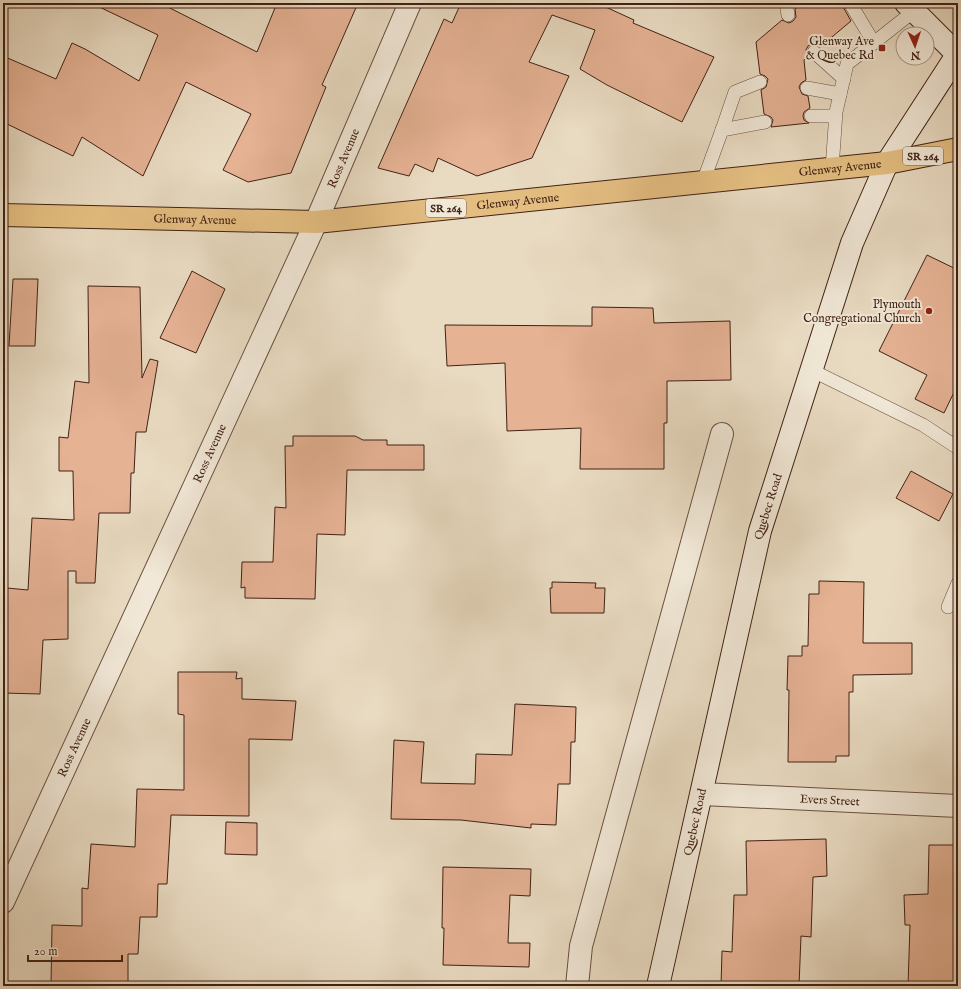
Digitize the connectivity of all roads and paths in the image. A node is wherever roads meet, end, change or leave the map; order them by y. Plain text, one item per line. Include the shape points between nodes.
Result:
1 (410, 3) edge
2 (850, 3) edge
3 (910, 7) edge
4 (874, 43) junction
5 (814, 52) dead end
6 (957, 55) edge
7 (844, 79) junction
8 (760, 82) dead end
9 (807, 88) dead end
10 (840, 94) junction
11 (811, 116) dead end
12 (835, 116) junction
13 (765, 122) dead end
14 (722, 130) junction
15 (958, 149) edge
16 (887, 164) junction
17 (832, 169) junction
18 (703, 182) junction
19 (3, 215) edge
20 (316, 222) junction
21 (811, 370) junction
22 (722, 434) dead end
23 (958, 448) edge
24 (958, 583) edge
25 (948, 607) dead end
26 (702, 794) junction
27 (958, 806) edge
28 (3, 902) edge
29 (577, 986) edge
30 (658, 986) edge

1 - 20 street, Ross Avenue
2 - 4 lane
3 - 4 lane
3 - 6 street
4 - 7 lane via 847,64
5 - 7 lane
6 - 16 street, Quebec Road
7 - 10 lane
8 - 14 lane via 735,92
9 - 10 lane
10 - 12 lane
11 - 12 lane
12 - 17 lane
13 - 14 lane
14 - 18 lane
15 - 16 main road, Glenway Avenue / SR 264
16 - 17 main road, Glenway Avenue / SR 264
16 - 21 street, Quebec Road via 852,244
17 - 18 main road, Glenway Avenue / SR 264
18 - 20 main road, Glenway Avenue / SR 264
19 - 20 main road, Glenway Avenue / SR 264
20 - 28 street, Ross Avenue
21 - 23 lane via 923,425
21 - 26 street, Quebec Road via 760,531
22 - 29 street via 581,946
24 - 25 lane
26 - 27 street, Evers Street
26 - 30 street, Quebec Road

